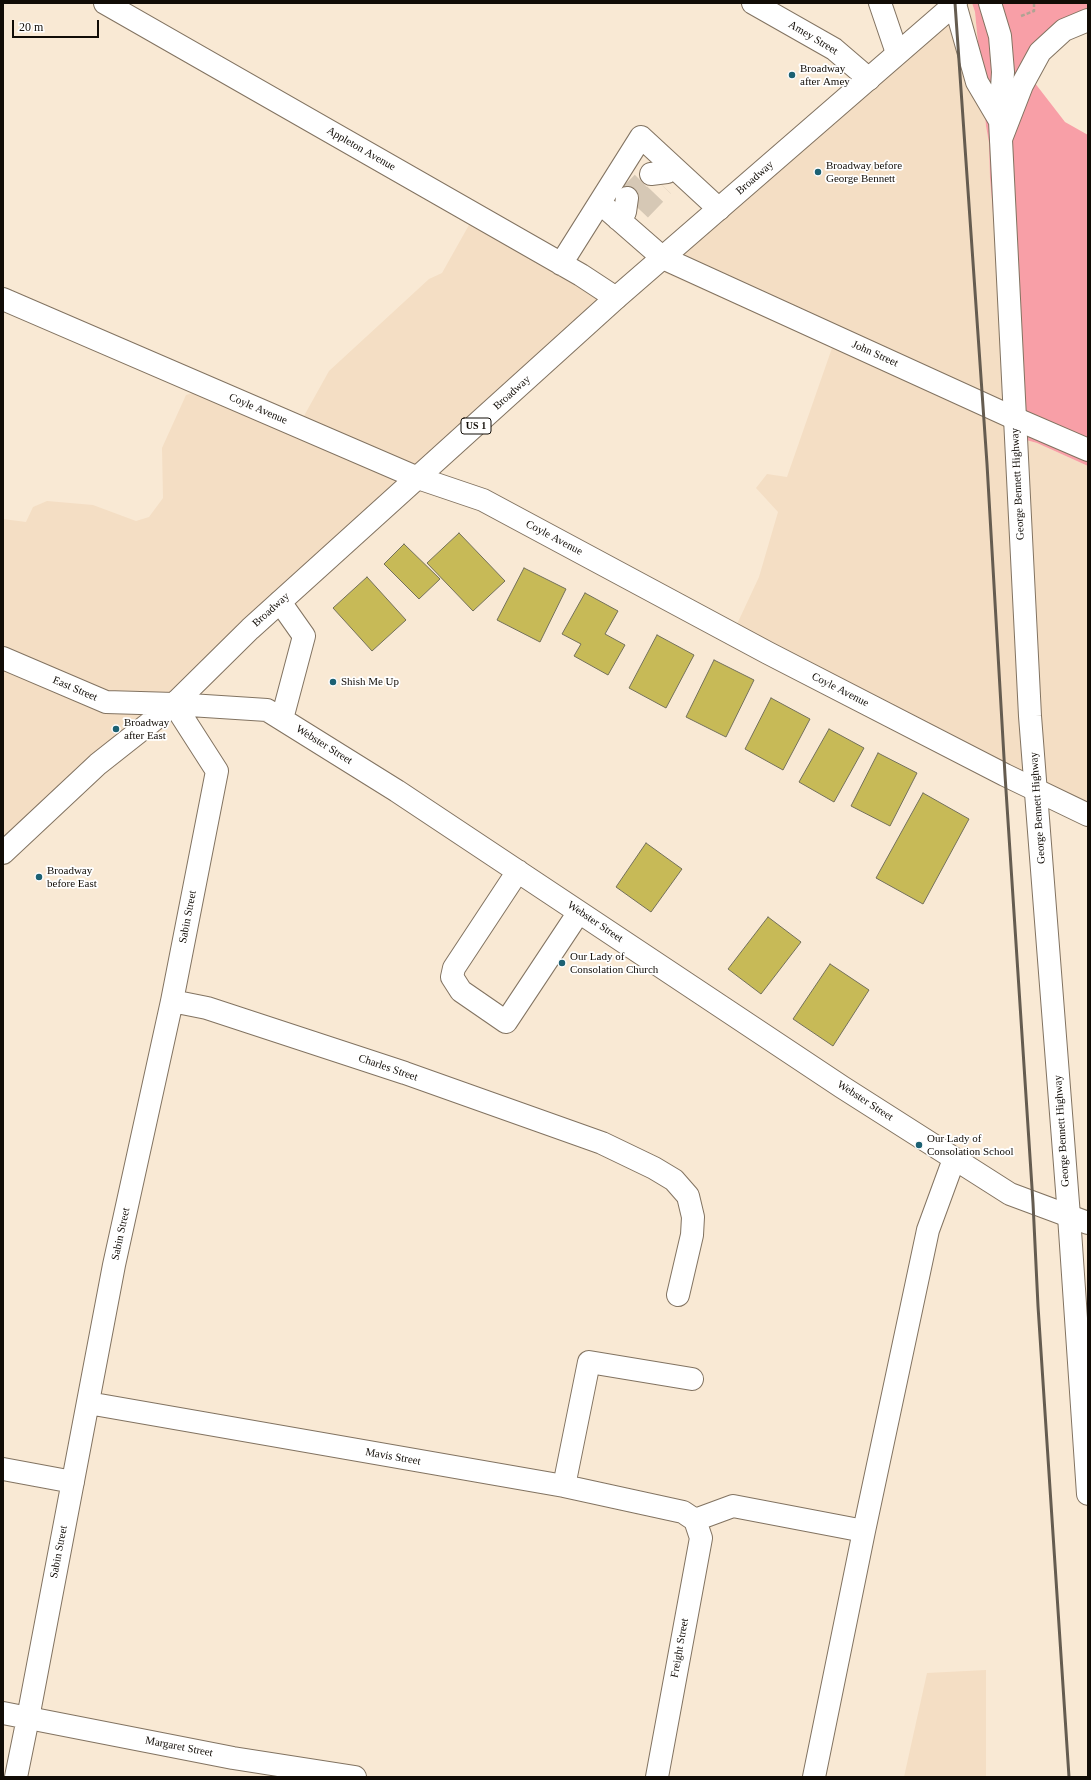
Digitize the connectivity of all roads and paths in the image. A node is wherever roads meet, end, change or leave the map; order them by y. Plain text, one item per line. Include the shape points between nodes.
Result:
1 (105, 3) edge
2 (753, 3) edge
3 (880, 3) edge
4 (955, 3) edge
5 (990, 3) edge
6 (1034, 3) edge
7 (1021, 16) dead end
8 (1088, 20) edge
9 (897, 53) junction
10 (869, 78) junction
11 (1000, 130) junction
12 (600, 203) junction
13 (719, 209) junction
14 (663, 258) junction
15 (561, 264) junction
16 (616, 298) junction
17 (3, 299) edge
18 (1014, 418) junction
19 (1088, 450) edge
20 (418, 478) junction
21 (280, 602) junction
22 (3, 658) edge
23 (174, 704) junction
24 (282, 719) junction
25 (1036, 790) junction
26 (1088, 815) edge
27 (3, 853) edge
28 (518, 871) junction
29 (579, 912) junction
30 (172, 1001) junction
31 (954, 1159) junction
32 (1078, 1220) edge
33 (678, 1295) dead end
34 (692, 1379) dead end
35 (88, 1403) junction
36 (3, 1469) edge
37 (73, 1482) junction
38 (564, 1486) junction
39 (1088, 1494) edge
40 (695, 1520) junction
41 (864, 1530) junction
42 (3, 1713) edge
43 (28, 1718) junction
44 (16, 1777) edge
45 (355, 1777) edge
46 (657, 1777) edge
47 (814, 1777) edge

1 - 15 street, Appleton Avenue
2 - 10 street, Amey Street via 834,49
3 - 9 street
4 - 9 street, Broadway / US 1
4 - 11 street, George Bennett Highway via 977,82
5 - 11 street, George Bennett Highway via 1000,36 1003,72
6 - 7 path via 1034,11
8 - 11 street via 1064,30 1040,52
9 - 10 street, Broadway / US 1
10 - 13 street, Broadway / US 1
11 - 18 street, George Bennett Highway
12 - 13 street via 642,137 663,174
12 - 14 street, John Street via 628,210
12 - 15 street
13 - 14 street, Broadway / US 1
14 - 16 street, Broadway / US 1
14 - 18 street, John Street
15 - 16 street, Appleton Avenue
16 - 20 street, Broadway / US 1
17 - 20 street, Coyle Avenue
18 - 19 street, John Street
18 - 25 street, George Bennett Highway
20 - 21 street, Broadway / US 1
20 - 25 street, Coyle Avenue via 483,500 768,653
21 - 23 street, Broadway / US 1
21 - 24 street via 304,636
22 - 23 street, East Street via 106,702
23 - 24 street, Webster Street via 267,710
23 - 27 street, Broadway / US 1 via 98,764
23 - 30 street, Sabin Street via 217,771
24 - 28 street, Webster Street via 397,790
25 - 26 street, Coyle Avenue
25 - 32 street, George Bennett Highway
28 - 29 street, Webster Street
28 - 29 street via 454,968 452,977 461,992 506,1022
29 - 31 street, Webster Street
30 - 33 street, Charles Street via 207,1008 405,1073 602,1143 632,1156 674,1180 688,1196 693,1217 692,1235
30 - 35 street, Sabin Street via 114,1265
31 - 32 street, Webster Street via 1010,1194
31 - 41 street via 928,1230
32 - 39 street, George Bennett Highway
34 - 38 street via 589,1362
35 - 37 street, Sabin Street
35 - 38 street, Mavis Street
36 - 37 street
37 - 43 street, Sabin Street
38 - 40 street, Mavis Street via 683,1512
40 - 41 street via 733,1506
40 - 46 street, Freight Street via 701,1538
41 - 47 street
42 - 43 street, Margaret Street
43 - 44 street, Sabin Street
43 - 45 street, Margaret Street via 233,1758

